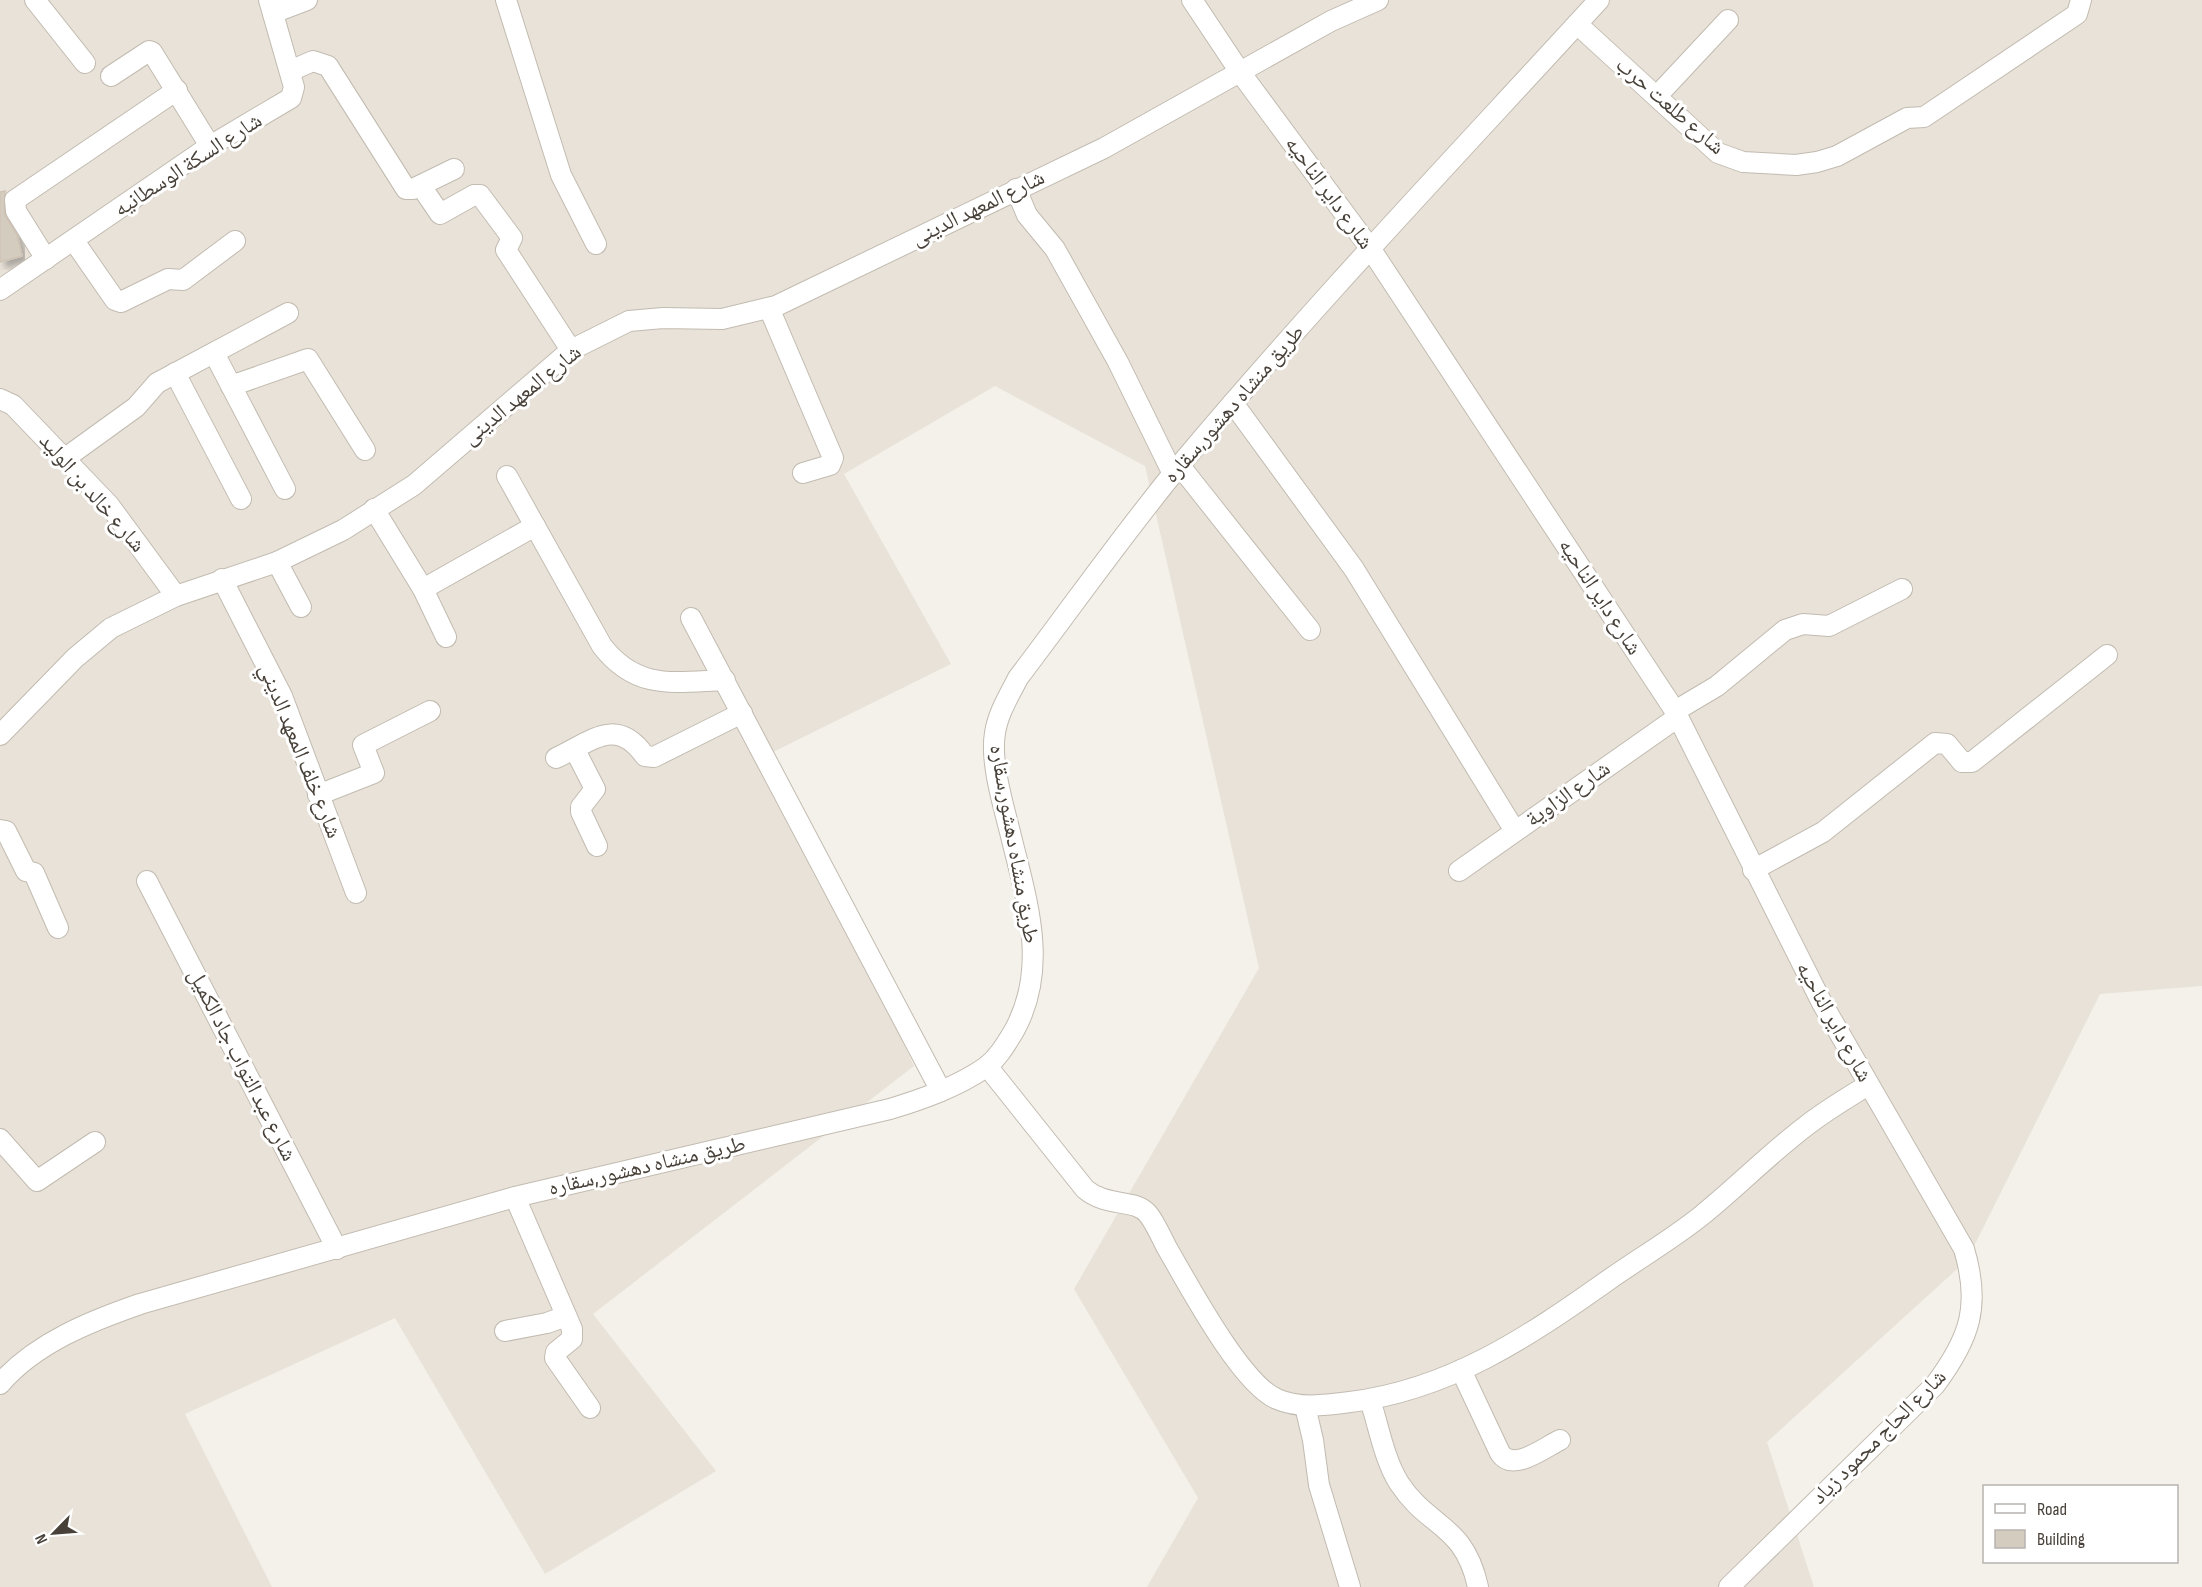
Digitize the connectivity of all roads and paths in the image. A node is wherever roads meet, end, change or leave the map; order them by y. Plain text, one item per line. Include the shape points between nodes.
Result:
1 (34, 0) edge
2 (307, 0) edge
3 (506, 0) edge
4 (1192, 0) edge
5 (1378, 0) edge
6 (1599, 0) edge
7 (2081, 0) edge
8 (271, 6) edge
9 (1728, 20) dead end
10 (1577, 24) junction
11 (85, 63) dead end
12 (290, 71) junction
13 (1240, 72) junction
14 (111, 76) dead end
15 (177, 90) junction
16 (1657, 96) junction
17 (210, 146) junction
18 (454, 169) dead end
19 (421, 186) junction
20 (1016, 189) junction
21 (74, 241) junction
22 (235, 241) dead end
23 (596, 244) dead end
24 (1370, 248) junction
25 (46, 259) junction
26 (0, 290) edge
27 (769, 308) junction
28 (288, 313) dead end
29 (571, 350) junction
30 (214, 353) junction
31 (175, 374) junction
32 (231, 386) junction
33 (0, 399) edge
34 (1233, 403) junction
35 (365, 450) dead end
36 (64, 459) junction
37 (1176, 470) junction
38 (803, 474) dead end
39 (507, 476) dead end
40 (285, 489) dead end
41 (241, 500) dead end
42 (374, 509) junction
43 (535, 526) junction
44 (277, 562) junction
45 (222, 579) junction
46 (423, 589) junction
47 (1902, 589) dead end
48 (176, 596) junction
49 (301, 607) dead end
50 (691, 618) dead end
51 (1310, 630) dead end
52 (446, 637) dead end
53 (2107, 655) dead end
54 (725, 680) junction
55 (430, 711) dead end
56 (742, 713) junction
57 (1676, 714) junction
58 (0, 735) edge
59 (575, 750) junction
60 (556, 759) dead end
61 (318, 795) junction
62 (0, 830) edge
63 (1515, 831) junction
64 (597, 846) dead end
65 (1753, 870) junction
66 (1459, 871) dead end
67 (147, 880) dead end
68 (356, 892) dead end
69 (58, 928) dead end
70 (987, 1066) junction
71 (1868, 1085) junction
72 (941, 1091) junction
73 (0, 1139) edge
74 (94, 1142) dead end
75 (515, 1197) junction
76 (1952, 1228) joint
77 (337, 1249) junction
78 (567, 1316) junction
79 (504, 1331) dead end
80 (1461, 1370) junction
81 (0, 1384) edge
82 (1370, 1400) junction
83 (1305, 1406) junction
84 (590, 1408) dead end
85 (1560, 1440) dead end
86 (1350, 1587) edge
87 (1478, 1587) edge
88 (1729, 1587) edge

1 - 11 street
2 - 8 street
3 - 23 street via 561,175
4 - 13 street, شارع داير الناحيه
5 - 13 street, شارع المعهد الدينى via 1331,21
6 - 10 street, طريق منشاه دهشور,سقاره
7 - 16 street, شارع طلعت حرب via 2077,14 1924,117 1907,118 1837,156 1817,162 1796,165 1730,159
8 - 12 street, شارع السكة الوسطانيه
9 - 16 street
10 - 16 street, شارع طلعت حرب
10 - 24 street, طريق منشاه دهشور,سقاره
12 - 17 street, شارع السكة الوسطانيه via 294,87 291,98
12 - 19 street via 313,61 328,66 406,189
13 - 20 street, شارع المعهد الدينى via 1104,148
13 - 24 street, شارع داير الناحيه
14 - 15 street via 149,51
15 - 17 street
15 - 25 street via 15,200 16,211
17 - 21 street, شارع السكة الوسطانيه
18 - 19 street
19 - 29 street via 440,214 480,195 512,238 506,250
20 - 27 street, شارع المعهد الدينى
20 - 37 street via 1027,215 1055,249
21 - 22 street via 115,300 121,302 168,279 183,280
21 - 25 street, شارع السكة الوسطانيه
24 - 34 street, طريق منشاه دهشور,سقاره
24 - 57 street, شارع داير الناحيه
25 - 26 street, شارع السكة الوسطانيه
27 - 29 street, شارع المعهد الدينى via 722,319 628,321
27 - 38 street via 833,458 830,465
28 - 30 street
29 - 42 street, شارع المعهد الدينى via 430,472
30 - 31 street
30 - 32 street
31 - 36 street via 157,383 136,407
31 - 41 street
32 - 35 street via 308,359
32 - 40 street
33 - 36 street, شارع خالد بن الوليد via 13,405
34 - 37 street, طريق منشاه دهشور,سقاره
34 - 63 street via 1354,568
36 - 48 street, شارع خالد بن الوليد via 130,530
37 - 51 street
37 - 70 street, طريق منشاه دهشور,سقاره via 1018,678 999,714 994,752 1024,891 1034,962 1026,1010 1000,1054
39 - 43 street
42 - 44 street, شارع المعهد الدينى via 311,547
42 - 46 street
43 - 46 street
43 - 54 street via 614,661 645,680
44 - 45 street, شارع المعهد الدينى
44 - 49 street
45 - 48 street, شارع المعهد الدينى
45 - 61 street, شارع خلف المعهد الديني via 282,696
46 - 52 street
47 - 57 street, شارع الزاوية via 1829,626 1803,624 1785,630
48 - 58 street, شارع المعهد الدينى via 111,628 93,642
50 - 54 street
53 - 65 street via 1972,762 1962,762 1947,744 1935,743 1822,832
54 - 56 street
55 - 61 street via 363,745 373,774
56 - 59 street via 654,757 645,756 632,740 616,733
56 - 72 street
57 - 63 street, شارع الزاوية
57 - 65 street, شارع داير الناحيه
59 - 60 street
59 - 64 street via 595,789 580,812
61 - 68 street, شارع خلف المعهد الديني
62 - 69 street via 6,831 26,871 34,873
63 - 66 street, شارع الزاوية
65 - 71 street, شارع داير الناحيه
67 - 77 street, شارع عبد التواب جاد الكميل
70 - 72 street, طريق منشاه دهشور,سقاره
70 - 83 street via 1085,1190 1096,1199 1129,1203 1147,1213 1227,1345 1258,1386 1276,1399
71 - 76 street, شارع داير الناحيه
71 - 80 street via 1805,1126 1673,1238 1545,1326
72 - 75 street, طريق منشاه دهشور,سقاره via 890,1109
73 - 74 street via 37,1181
75 - 77 street, طريق منشاه دهشور,سقاره
75 - 78 street
76 - 88 street, شارع الحاج محمود زياد via 1964,1248 1973,1295 1971,1319 1950,1364 1935,1385
77 - 81 street, طريق منشاه دهشور,سقاره via 105,1316 49,1344
78 - 79 street
78 - 84 street via 572,1339 559,1349 555,1358
80 - 82 street via 1412,1390
80 - 85 street via 1506,1460 1516,1462
82 - 83 street
82 - 87 street via 1399,1482 1419,1506 1457,1538 1473,1564
83 - 86 street via 1319,1485

